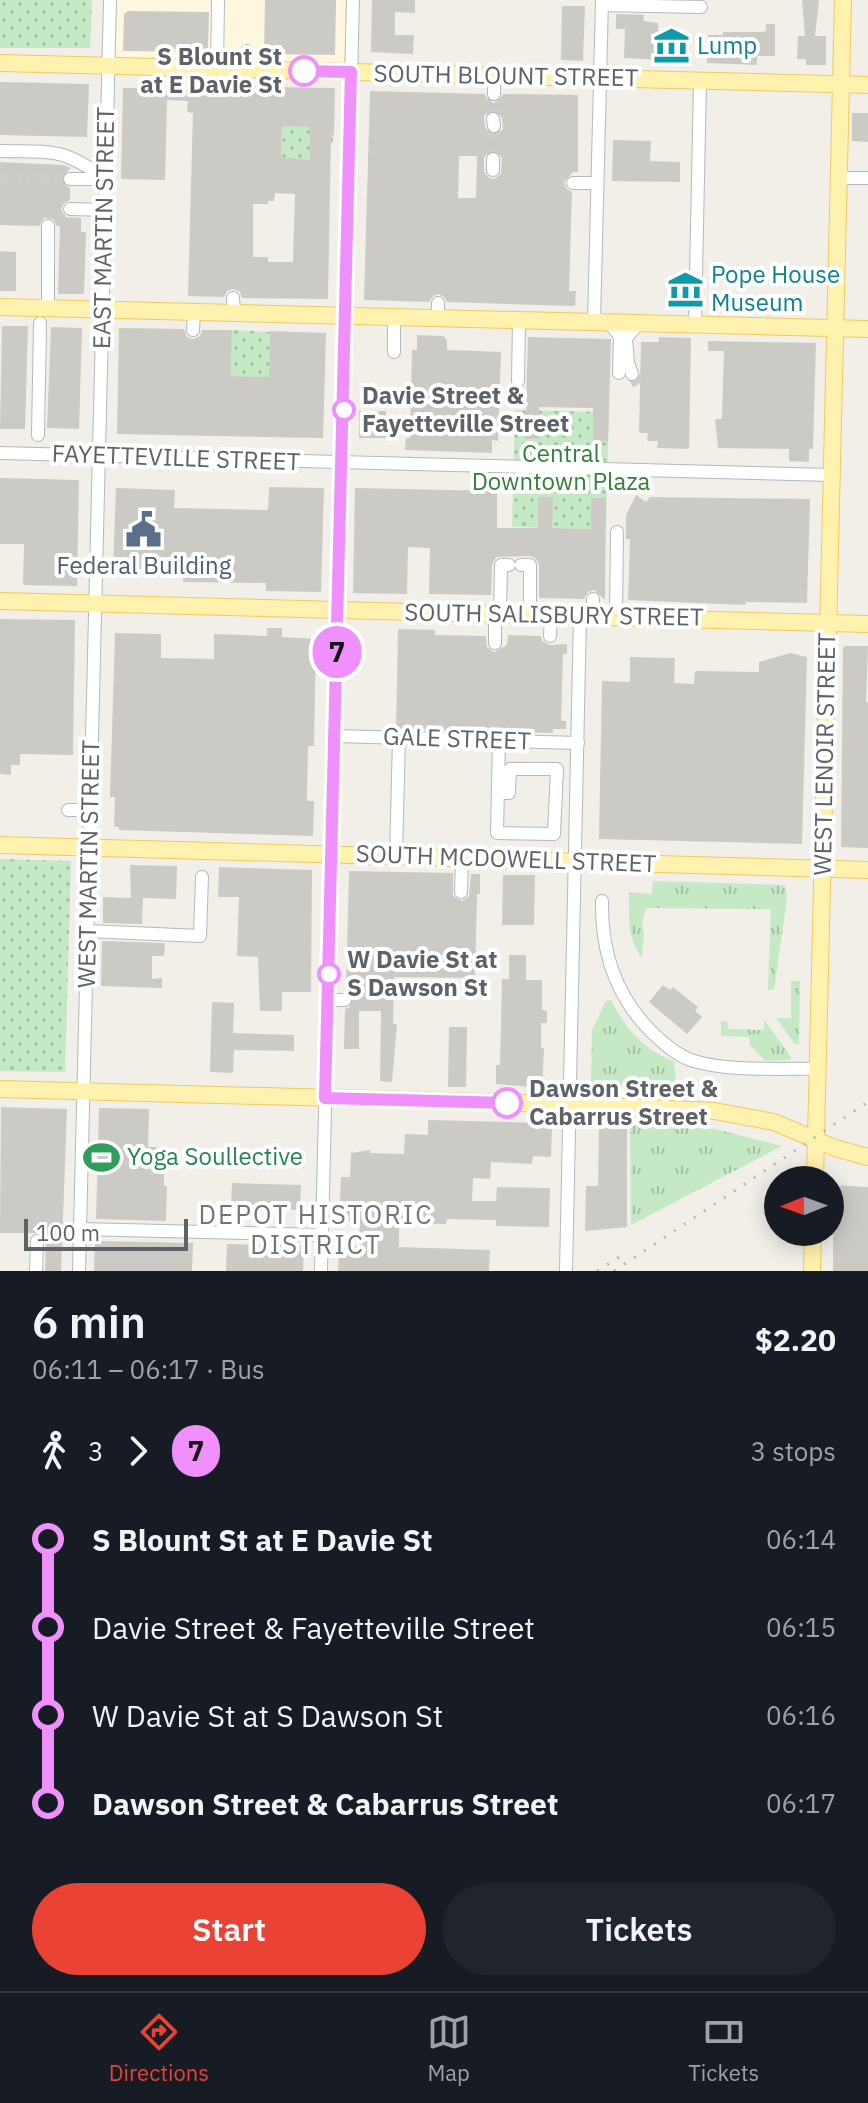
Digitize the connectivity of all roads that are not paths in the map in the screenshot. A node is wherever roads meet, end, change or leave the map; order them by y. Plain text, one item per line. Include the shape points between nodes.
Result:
1 (110, 0) edge
2 (218, 0) edge
3 (353, 0) edge
4 (843, 0) edge
5 (602, 2) edge
6 (701, 7) dead end
7 (247, 51) dead end
8 (0, 63) edge
9 (109, 66) junction
10 (211, 69) junction
11 (247, 70) junction
12 (351, 72) junction
13 (490, 76) junction
14 (600, 78) junction
15 (700, 81) junction
16 (841, 84) junction
17 (868, 85) edge
18 (205, 86) dead end
19 (490, 94) tunnel mouth
20 (0, 151) edge
21 (839, 178) junction
22 (868, 178) edge
23 (70, 179) tunnel mouth
24 (106, 179) junction
25 (573, 183) dead end
26 (597, 183) junction
27 (109, 203) junction
28 (70, 209) dead end
29 (48, 226) dead end
30 (0, 307) edge
31 (102, 309) junction
32 (194, 312) junction
33 (44, 315) junction
34 (346, 316) junction
35 (394, 317) junction
36 (650, 319) junction
37 (519, 320) junction
38 (601, 322) junction
39 (695, 324) junction
40 (835, 328) junction
41 (868, 329) edge
42 (193, 330) dead end
43 (394, 352) dead end
44 (518, 381) dead end
45 (38, 435) dead end
46 (0, 453) edge
47 (98, 456) junction
48 (342, 462) junction
49 (831, 475) junction
50 (617, 532) dead end
51 (0, 601) edge
52 (95, 603) junction
53 (338, 610) junction
54 (589, 611) junction
55 (498, 614) junction
56 (530, 615) junction
57 (551, 616) junction
58 (616, 617) junction
59 (828, 622) junction
60 (868, 624) edge
61 (550, 636) dead end
62 (495, 643) dead end
63 (335, 736) junction
64 (399, 738) junction
65 (499, 740) junction
66 (578, 743) junction
67 (498, 793) junction
68 (68, 810) dead end
69 (90, 810) junction
70 (0, 845) edge
71 (89, 848) junction
72 (332, 854) junction
73 (396, 856) junction
74 (462, 858) junction
75 (577, 861) junction
76 (822, 867) junction
77 (868, 870) edge
78 (202, 877) dead end
79 (461, 892) dead end
80 (602, 901) dead end
81 (87, 931) junction
82 (328, 1000) junction
83 (345, 1000) tunnel mouth
84 (818, 1069) junction
85 (0, 1089) edge
86 (83, 1091) junction
87 (325, 1098) junction
88 (571, 1104) junction
89 (816, 1141) junction
90 (868, 1157) edge
91 (815, 1166) edge
92 (80, 1229) junction
93 (322, 1235) junction
94 (37, 1241) dead end
95 (813, 1246) edge
96 (36, 1271) edge
97 (79, 1271) edge
98 (321, 1271) edge
99 (566, 1271) edge
100 (812, 1271) edge

1 - 9 street, EAST MARTIN STREET
2 - 10 street
3 - 12 street
4 - 16 main road, WEST LENOIR STREET
5 - 6 street
5 - 14 street
7 - 11 street
8 - 9 main road, SOUTH BLOUNT STREET
9 - 10 main road, SOUTH BLOUNT STREET
9 - 24 street, EAST MARTIN STREET
10 - 11 main road, SOUTH BLOUNT STREET
10 - 18 street
11 - 12 main road, SOUTH BLOUNT STREET
12 - 13 main road, SOUTH BLOUNT STREET
12 - 34 street
13 - 14 main road, SOUTH BLOUNT STREET
13 - 19 street
14 - 15 main road, SOUTH BLOUNT STREET
14 - 26 street
15 - 16 main road, SOUTH BLOUNT STREET
15 - 39 street
16 - 17 main road, SOUTH BLOUNT STREET
16 - 21 main road, WEST LENOIR STREET
20 - 24 street via 62,153
21 - 22 street
21 - 40 main road, WEST LENOIR STREET
23 - 24 street
24 - 27 street, EAST MARTIN STREET
25 - 26 street
26 - 38 street
27 - 28 street
27 - 31 street, EAST MARTIN STREET
29 - 33 street
30 - 33 main road
31 - 32 main road
31 - 33 main road
31 - 47 street, EAST MARTIN STREET
32 - 34 main road via 238,305
32 - 42 street
33 - 45 street
34 - 35 main road
34 - 48 street
35 - 37 main road via 439,311
35 - 43 street
36 - 38 main road
36 - 38 street via 626,338 626,374 620,336
36 - 39 main road
37 - 38 main road
37 - 44 street
39 - 40 main road
40 - 41 main road
40 - 49 main road, WEST LENOIR STREET
46 - 47 street, FAYETTEVILLE STREET
47 - 48 street, FAYETTEVILLE STREET
47 - 52 street, WEST MARTIN STREET
48 - 49 street, FAYETTEVILLE STREET
48 - 53 street
49 - 59 main road, WEST LENOIR STREET
50 - 58 street
51 - 52 main road, SOUTH SALISBURY STREET
52 - 53 main road, SOUTH SALISBURY STREET
52 - 69 street, WEST MARTIN STREET
53 - 55 main road, SOUTH SALISBURY STREET
53 - 63 street
54 - 57 main road, SOUTH SALISBURY STREET
54 - 58 main road, SOUTH SALISBURY STREET
54 - 66 street
55 - 56 main road, SOUTH SALISBURY STREET
55 - 56 street via 501,565 530,565
55 - 62 street
56 - 57 main road, SOUTH SALISBURY STREET
57 - 61 street
58 - 59 main road, SOUTH SALISBURY STREET
59 - 60 main road, SOUTH SALISBURY STREET
59 - 76 main road, WEST LENOIR STREET
63 - 64 street, GALE STREET
63 - 72 street
64 - 65 street, GALE STREET
64 - 73 street
65 - 66 street, GALE STREET
65 - 67 street
66 - 75 street
67 - 67 street via 497,833 554,834 557,769 510,769 509,793
68 - 69 street
69 - 71 street, WEST MARTIN STREET
70 - 71 main road, SOUTH MCDOWELL STREET
71 - 72 main road, SOUTH MCDOWELL STREET
71 - 81 street, WEST MARTIN STREET
72 - 73 main road, SOUTH MCDOWELL STREET
72 - 82 street
73 - 74 main road, SOUTH MCDOWELL STREET
74 - 75 main road, SOUTH MCDOWELL STREET
74 - 79 street
75 - 76 main road, SOUTH MCDOWELL STREET
75 - 88 street
76 - 77 main road, SOUTH MCDOWELL STREET
76 - 84 main road, WEST LENOIR STREET
78 - 81 street via 200,936
80 - 84 street via 604,943 620,993 671,1050 714,1065
81 - 86 street, WEST MARTIN STREET
82 - 83 street
82 - 87 street
84 - 89 main road, WEST LENOIR STREET
85 - 86 main road
86 - 87 main road
86 - 92 street, WEST MARTIN STREET
87 - 88 main road via 408,1095
87 - 93 street
88 - 89 main road via 743,1115
88 - 99 street
89 - 90 main road
89 - 91 main road, WEST LENOIR STREET
92 - 93 street
92 - 97 street, WEST MARTIN STREET
93 - 98 street
94 - 96 street
95 - 100 main road

